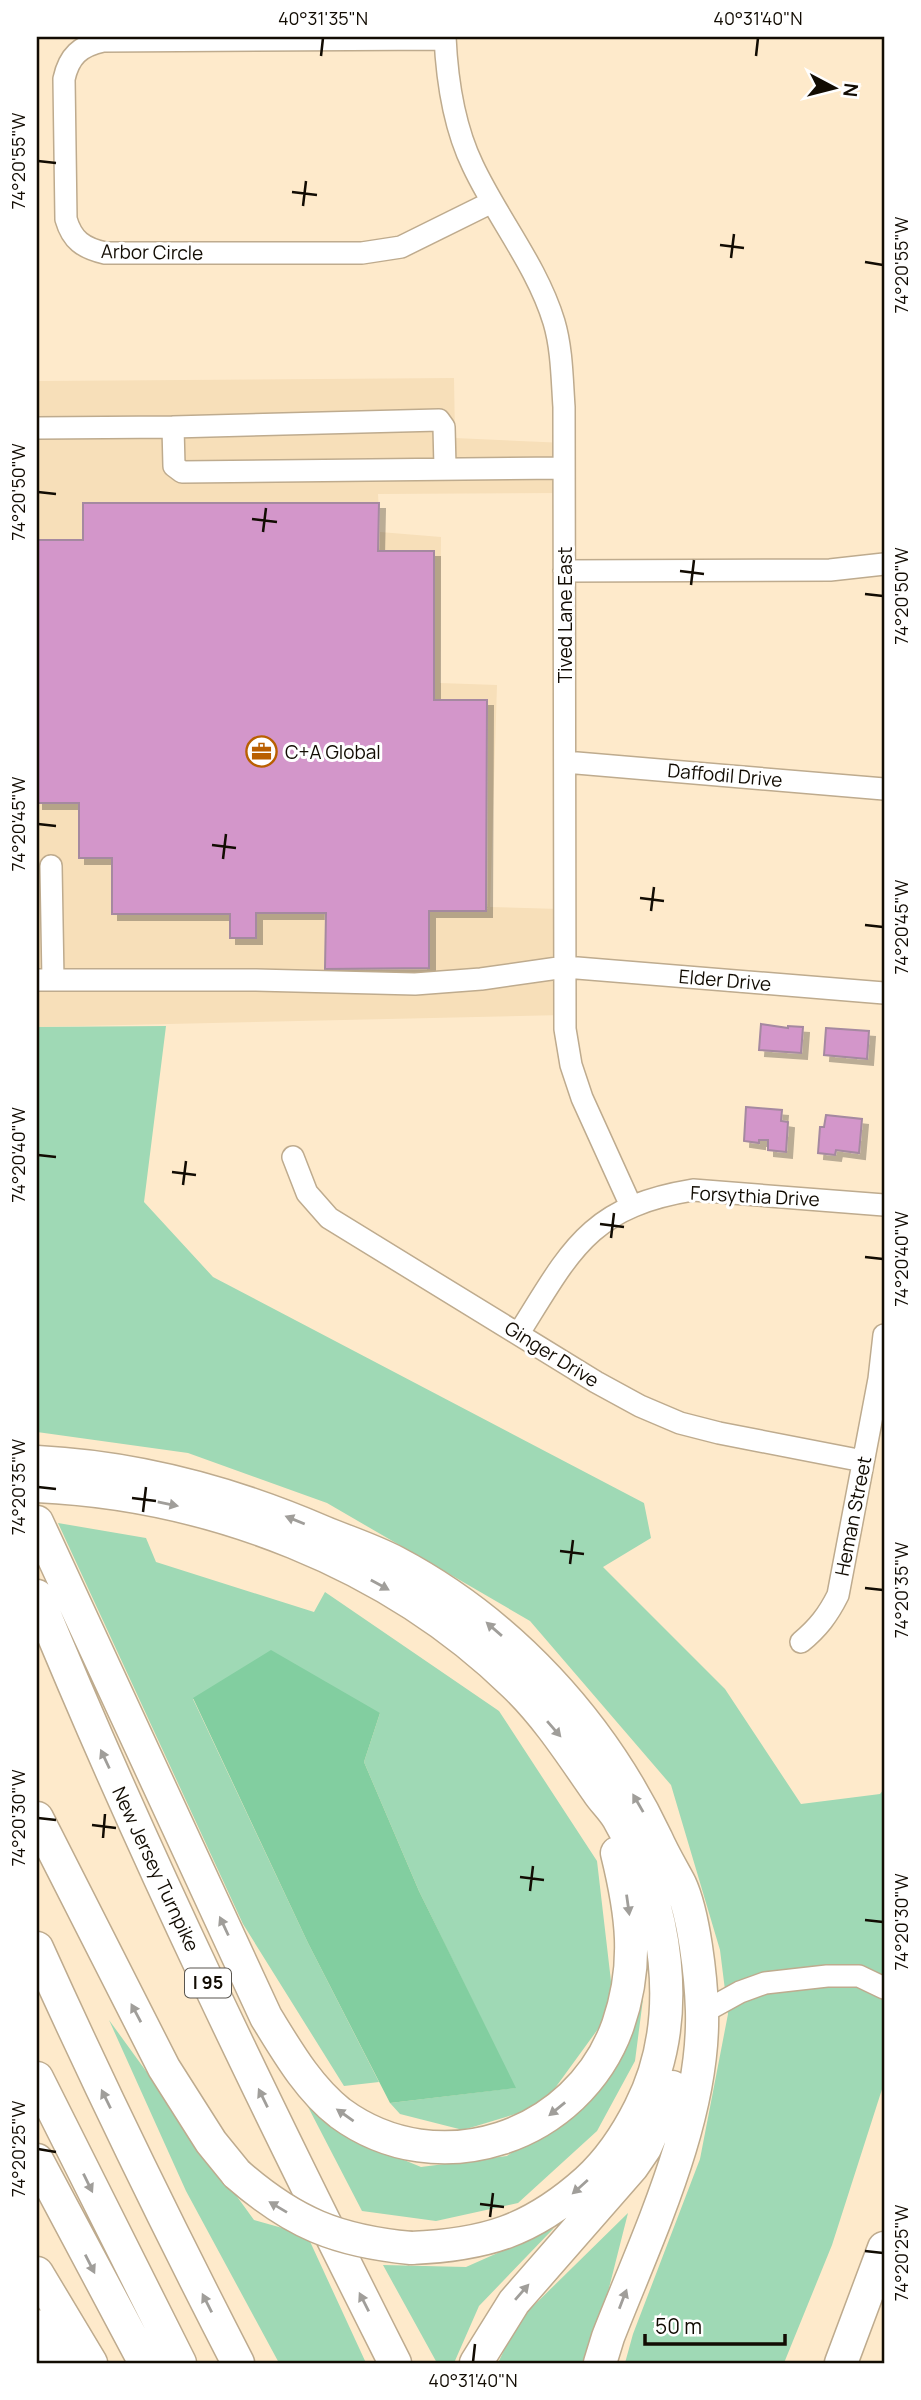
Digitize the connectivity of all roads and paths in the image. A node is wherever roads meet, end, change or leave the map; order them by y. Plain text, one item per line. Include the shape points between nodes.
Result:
1 (445, 38) edge
2 (492, 202) junction
3 (173, 427) junction
4 (37, 428) edge
5 (445, 467) junction
6 (564, 468) junction
7 (884, 564) edge
8 (564, 571) junction
9 (565, 762) junction
10 (884, 789) edge
11 (51, 866) dead end
12 (565, 967) junction
13 (45, 980) edge
14 (884, 993) edge
15 (293, 1157) dead end
16 (884, 1205) edge
17 (631, 1206) junction
18 (519, 1333) junction
19 (884, 1335) edge
20 (863, 1461) junction
21 (42, 1474) edge
22 (37, 1522) edge
23 (37, 1596) edge
24 (801, 1642) dead end
25 (598, 1791) junction
26 (37, 1818) edge
27 (668, 1864) junction
28 (37, 1948) edge
29 (884, 1988) edge
30 (702, 2013) junction
31 (37, 2078) edge
32 (37, 2160) edge
33 (884, 2248) edge
34 (37, 2273) edge
35 (37, 2326) edge
36 (480, 2356) edge
37 (60, 2363) edge
38 (91, 2363) edge
39 (145, 2363) edge
40 (180, 2363) edge
41 (239, 2363) edge
42 (395, 2363) edge
43 (600, 2363) edge
44 (841, 2363) edge

1 - 2 street, Tived Lane East via 448,81 459,126
1 - 2 street, Arbor Circle via 103,41 88,45 67,64 64,79 66,219 78,243 105,253 362,253 401,247
2 - 6 street, Tived Lane East via 540,285 555,324 561,362
3 - 4 street
3 - 5 street via 174,466 182,472
3 - 5 street via 439,420 444,427
5 - 6 street
6 - 8 street, Tived Lane East
7 - 8 street via 830,570
8 - 9 street, Tived Lane East
9 - 10 street, Daffodil Drive
9 - 12 street, Tived Lane East
11 - 13 street
12 - 13 street, Elder Drive via 415,984
12 - 14 street, Elder Drive
12 - 17 street, Tived Lane East via 570,1065
15 - 18 street, Ginger Drive via 307,1193 329,1218
16 - 17 street, Forsythia Drive via 693,1190
17 - 18 street, Forsythia Drive via 602,1222 580,1242
18 - 20 street, Ginger Drive via 596,1382 680,1423
19 - 20 street, Heman Street
20 - 24 street, Heman Street via 838,1595 828,1615
21 -> 25 highway via 236,1521 380,1584 469,1644 516,1686 561,1737
27 -> 21 highway via 611,1758 572,1706 529,1659 483,1619 432,1584 393,1561 243,1500 118,1472
25 -> 22 highway via 629,1901 633,1947 618,2025 601,2061 577,2092 548,2116 518,2133 481,2145 409,2144 370,2132 314,2088 266,2017
42 -> 23 highway, New Jersey Turnpike / I 95 via 233,2037 89,1723
25 -> 26 highway, bridge via 617,1816 636,1855 662,1939 666,2018 651,2086 612,2155 564,2202 526,2225 488,2239 411,2248 339,2237 265,2200 237,2174 164,2068
27 - 30 highway via 681,1886 692,1931
36 -> 27 highway via 513,2302 632,2167 666,2102 686,2019 687,1977
41 -> 28 highway via 168,2226
29 - 30 street via 859,1976 765,1983
43 -> 30 highway via 677,2158 699,2063
31 -> 40 highway
32 -> 39 highway
33 - 44 highway
34 - 38 highway
35 - 37 highway

